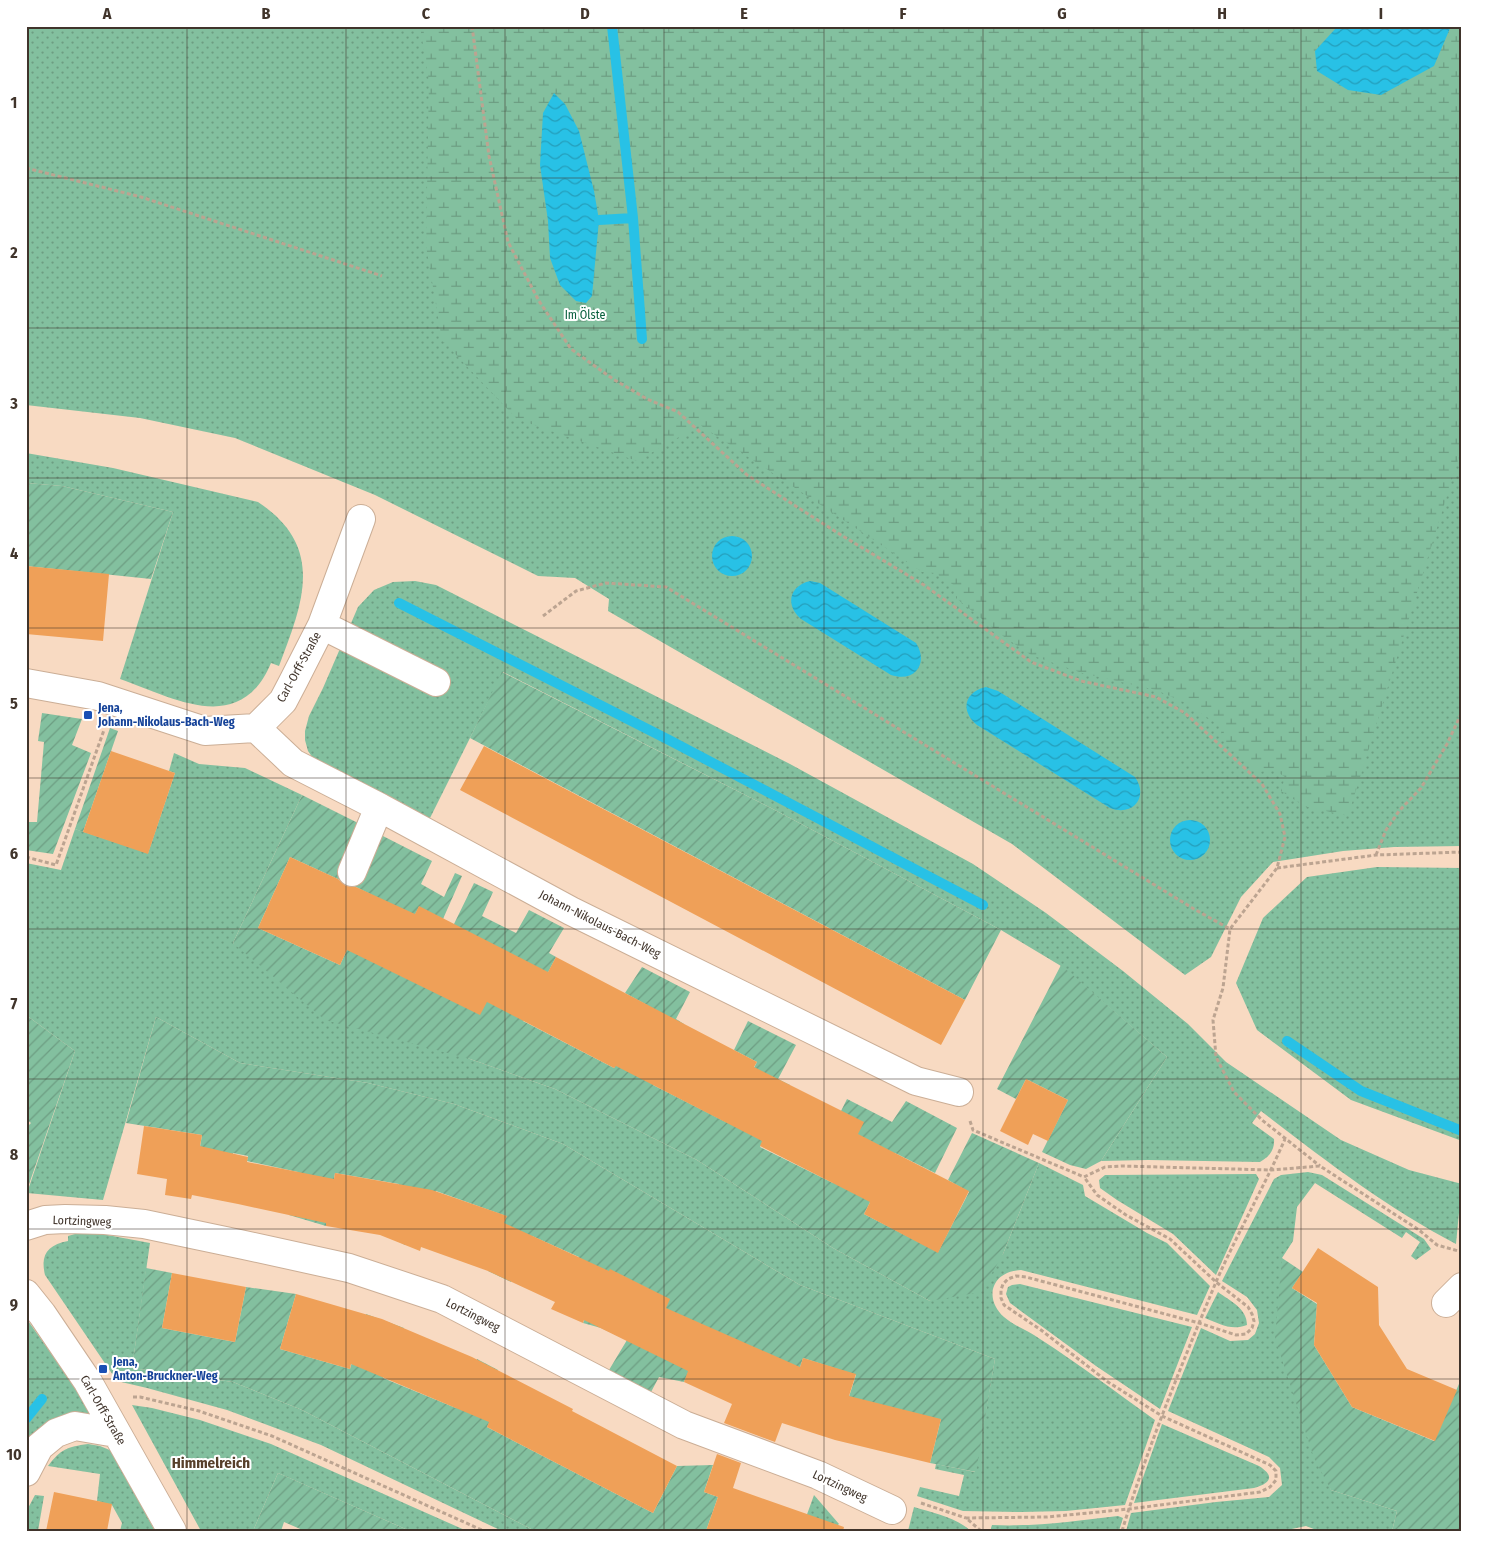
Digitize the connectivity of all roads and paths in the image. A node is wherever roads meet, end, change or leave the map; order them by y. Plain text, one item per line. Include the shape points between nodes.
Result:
1 (472, 26) edge
2 (26, 168) edge
3 (382, 276) dead end
4 (361, 519) dead end
5 (543, 616) dead end
6 (322, 625) junction
7 (436, 682) dead end
8 (26, 683) edge
9 (1462, 712) edge
10 (106, 721) dead end
11 (256, 728) junction
12 (379, 808) junction
13 (1462, 852) edge
14 (1376, 855) junction
15 (26, 857) edge
16 (1277, 868) junction
17 (352, 872) dead end
18 (1230, 929) junction
19 (959, 1092) joint
20 (1285, 1139) junction
21 (1320, 1166) junction
22 (1271, 1170) junction
23 (1084, 1177) junction
24 (26, 1226) edge
25 (1462, 1252) edge
26 (1216, 1282) junction
27 (26, 1294) edge
28 (1199, 1323) junction
29 (96, 1400) junction
30 (1162, 1416) junction
31 (116, 1434) junction
32 (26, 1472) edge
33 (1129, 1509) junction
34 (892, 1510) joint
35 (966, 1518) junction
36 (172, 1531) edge
37 (484, 1531) edge
38 (981, 1531) edge
39 (1122, 1531) edge

1 - 16 path via 489,156 508,242 538,302 570,349 647,399 678,412 747,475 924,585 1031,662 1082,681 1156,697 1185,713 1262,784 1280,814 1285,837
2 - 3 path via 141,197
4 - 6 street, Carl-Orff-Straße
5 - 18 path via 576,591 606,583 666,587
6 - 7 street
6 - 11 street, Carl-Orff-Straße via 283,701
8 - 11 street via 98,696 204,731
9 - 14 path via 1421,788 1386,830
10 - 15 path via 56,865
11 - 12 street, Johann-Nikolaus-Bach-Weg via 293,763
12 - 17 street
12 - 19 street, Johann-Nikolaus-Bach-Weg via 571,911 916,1081
13 - 14 path
14 - 16 path
16 - 18 path
18 - 20 path via 1223,988 1213,1020 1216,1057 1234,1092
19 - 23 path via 973,1130
20 - 21 path
20 - 22 path
21 - 22 path
21 - 25 path via 1438,1245
22 - 23 path via 1121,1166 1105,1167
22 - 26 path
23 - 26 path via 1097,1195 1170,1239
24 - 34 street, Lortzingweg via 45,1220 65,1219 144,1224 349,1268 442,1299 684,1425 818,1475
26 - 28 path
26 - 28 path via 1248,1307 1254,1321 1252,1328 1246,1334 1236,1336
27 - 29 street, Carl-Orff-Straße via 83,1374
28 - 30 path
28 - 30 path via 1026,1277 1008,1279 1000,1290 1004,1305 1108,1382
29 - 31 street, Carl-Orff-Straße
29 - 37 path via 140,1397 199,1411 272,1436
30 - 33 path
30 - 33 path via 1270,1465 1276,1471 1276,1480 1260,1492
31 - 32 street via 75,1426 56,1432 39,1447
31 - 36 street, Carl-Orff-Straße
33 - 35 path via 1048,1518
33 - 39 path
34 - 35 path via 916,1502
35 - 38 path

